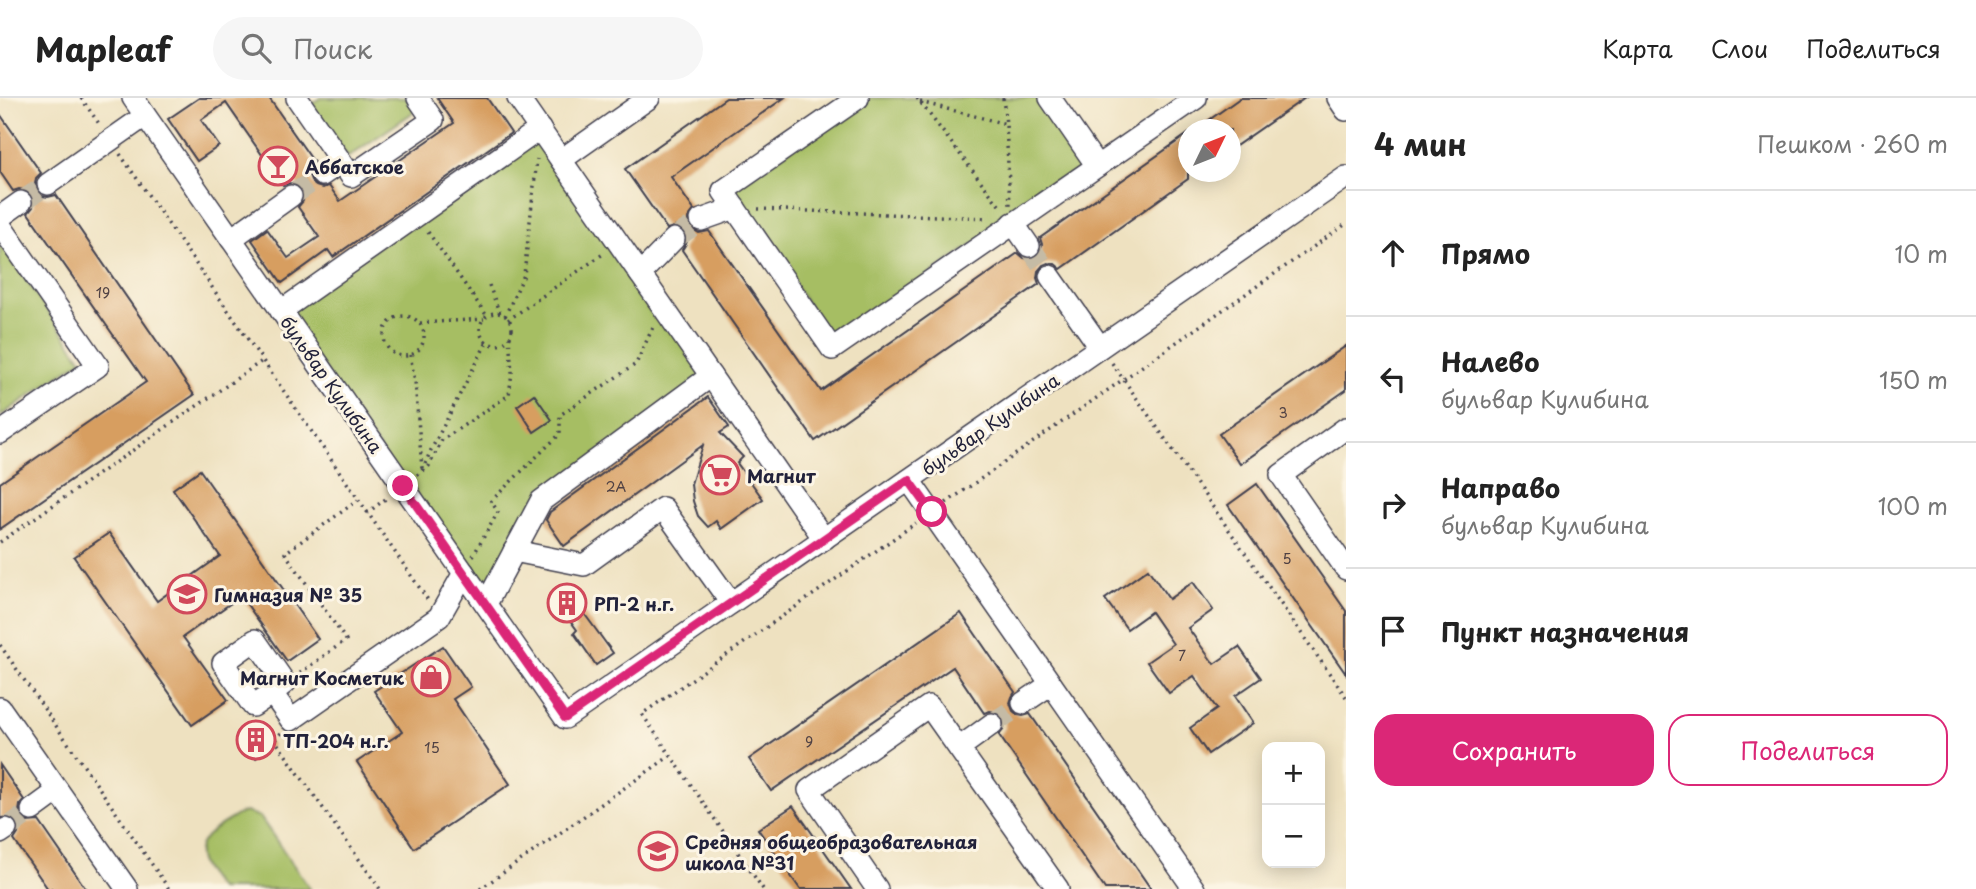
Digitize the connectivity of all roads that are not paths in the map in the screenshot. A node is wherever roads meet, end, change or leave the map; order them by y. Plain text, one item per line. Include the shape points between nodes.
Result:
1 (297, 98) edge
2 (418, 98) edge
3 (518, 98) edge
4 (649, 98) edge
5 (858, 98) edge
6 (1050, 98) edge
7 (1196, 98) edge
8 (1338, 98) edge
9 (142, 105) edge
10 (1346, 110) edge
11 (540, 129) junction
12 (561, 160) junction
13 (341, 162) junction
14 (1097, 166) junction
15 (322, 175) tunnel mouth
16 (1346, 177) edge
17 (48, 184) tunnel mouth
18 (291, 196) tunnel mouth
19 (21, 202) tunnel mouth
20 (735, 208) junction
21 (0, 217) edge
22 (701, 220) tunnel mouth
23 (1012, 221) junction
24 (0, 225) edge
25 (231, 239) junction
26 (674, 239) tunnel mouth
27 (1029, 246) tunnel mouth
28 (640, 274) junction
29 (1050, 276) tunnel mouth
30 (281, 311) junction
31 (1100, 347) junction
32 (711, 376) junction
33 (1346, 428) edge
34 (0, 433) edge
35 (909, 480) junction
36 (824, 538) junction
37 (514, 551) junction
38 (1346, 569) edge
39 (464, 573) junction
40 (731, 603) junction
41 (486, 604) junction
42 (1051, 684) junction
43 (278, 688) road end
44 (1023, 703) tunnel mouth
45 (0, 708) edge
46 (992, 724) tunnel mouth
47 (959, 748) junction
48 (58, 791) junction
49 (32, 810) tunnel mouth
50 (127, 889) edge
51 (877, 889) edge
52 (1058, 889) edge
53 (1194, 889) edge

1 - 13 street
2 - 13 street via 433,120 351,176
3 - 11 street
4 - 12 street
5 - 20 street via 723,191
6 - 14 street
7 - 14 street
8 - 10 street
9 - 17 street via 110,140
9 - 25 street, бульвар Кулибина
11 - 12 street
11 - 30 street
12 - 28 street
13 - 15 street
14 - 23 street
16 - 31 street, бульвар Кулибина
18 - 25 street
19 - 21 street
20 - 22 street
20 - 23 street via 832,349
23 - 27 street
24 - 34 street via 98,366
25 - 30 street, бульвар Кулибина
26 - 28 street
28 - 32 street
29 - 31 street
30 - 39 street, бульвар Кулибина
31 - 35 street, бульвар Кулибина
32 - 36 street
32 - 37 street via 541,501
33 - 38 street via 1280,475
35 - 36 street, бульвар Кулибина
35 - 42 street
36 - 40 street, бульвар Кулибина
37 - 40 street via 584,565 663,508
37 - 41 street
39 - 41 street, бульвар Кулибина
39 - 43 street via 439,617 291,720
40 - 41 street, бульвар Кулибина via 565,718
42 - 44 street
42 - 53 street
45 - 48 street
46 - 47 street
47 - 51 street via 929,706 808,790
47 - 52 street
48 - 49 street
48 - 50 street

